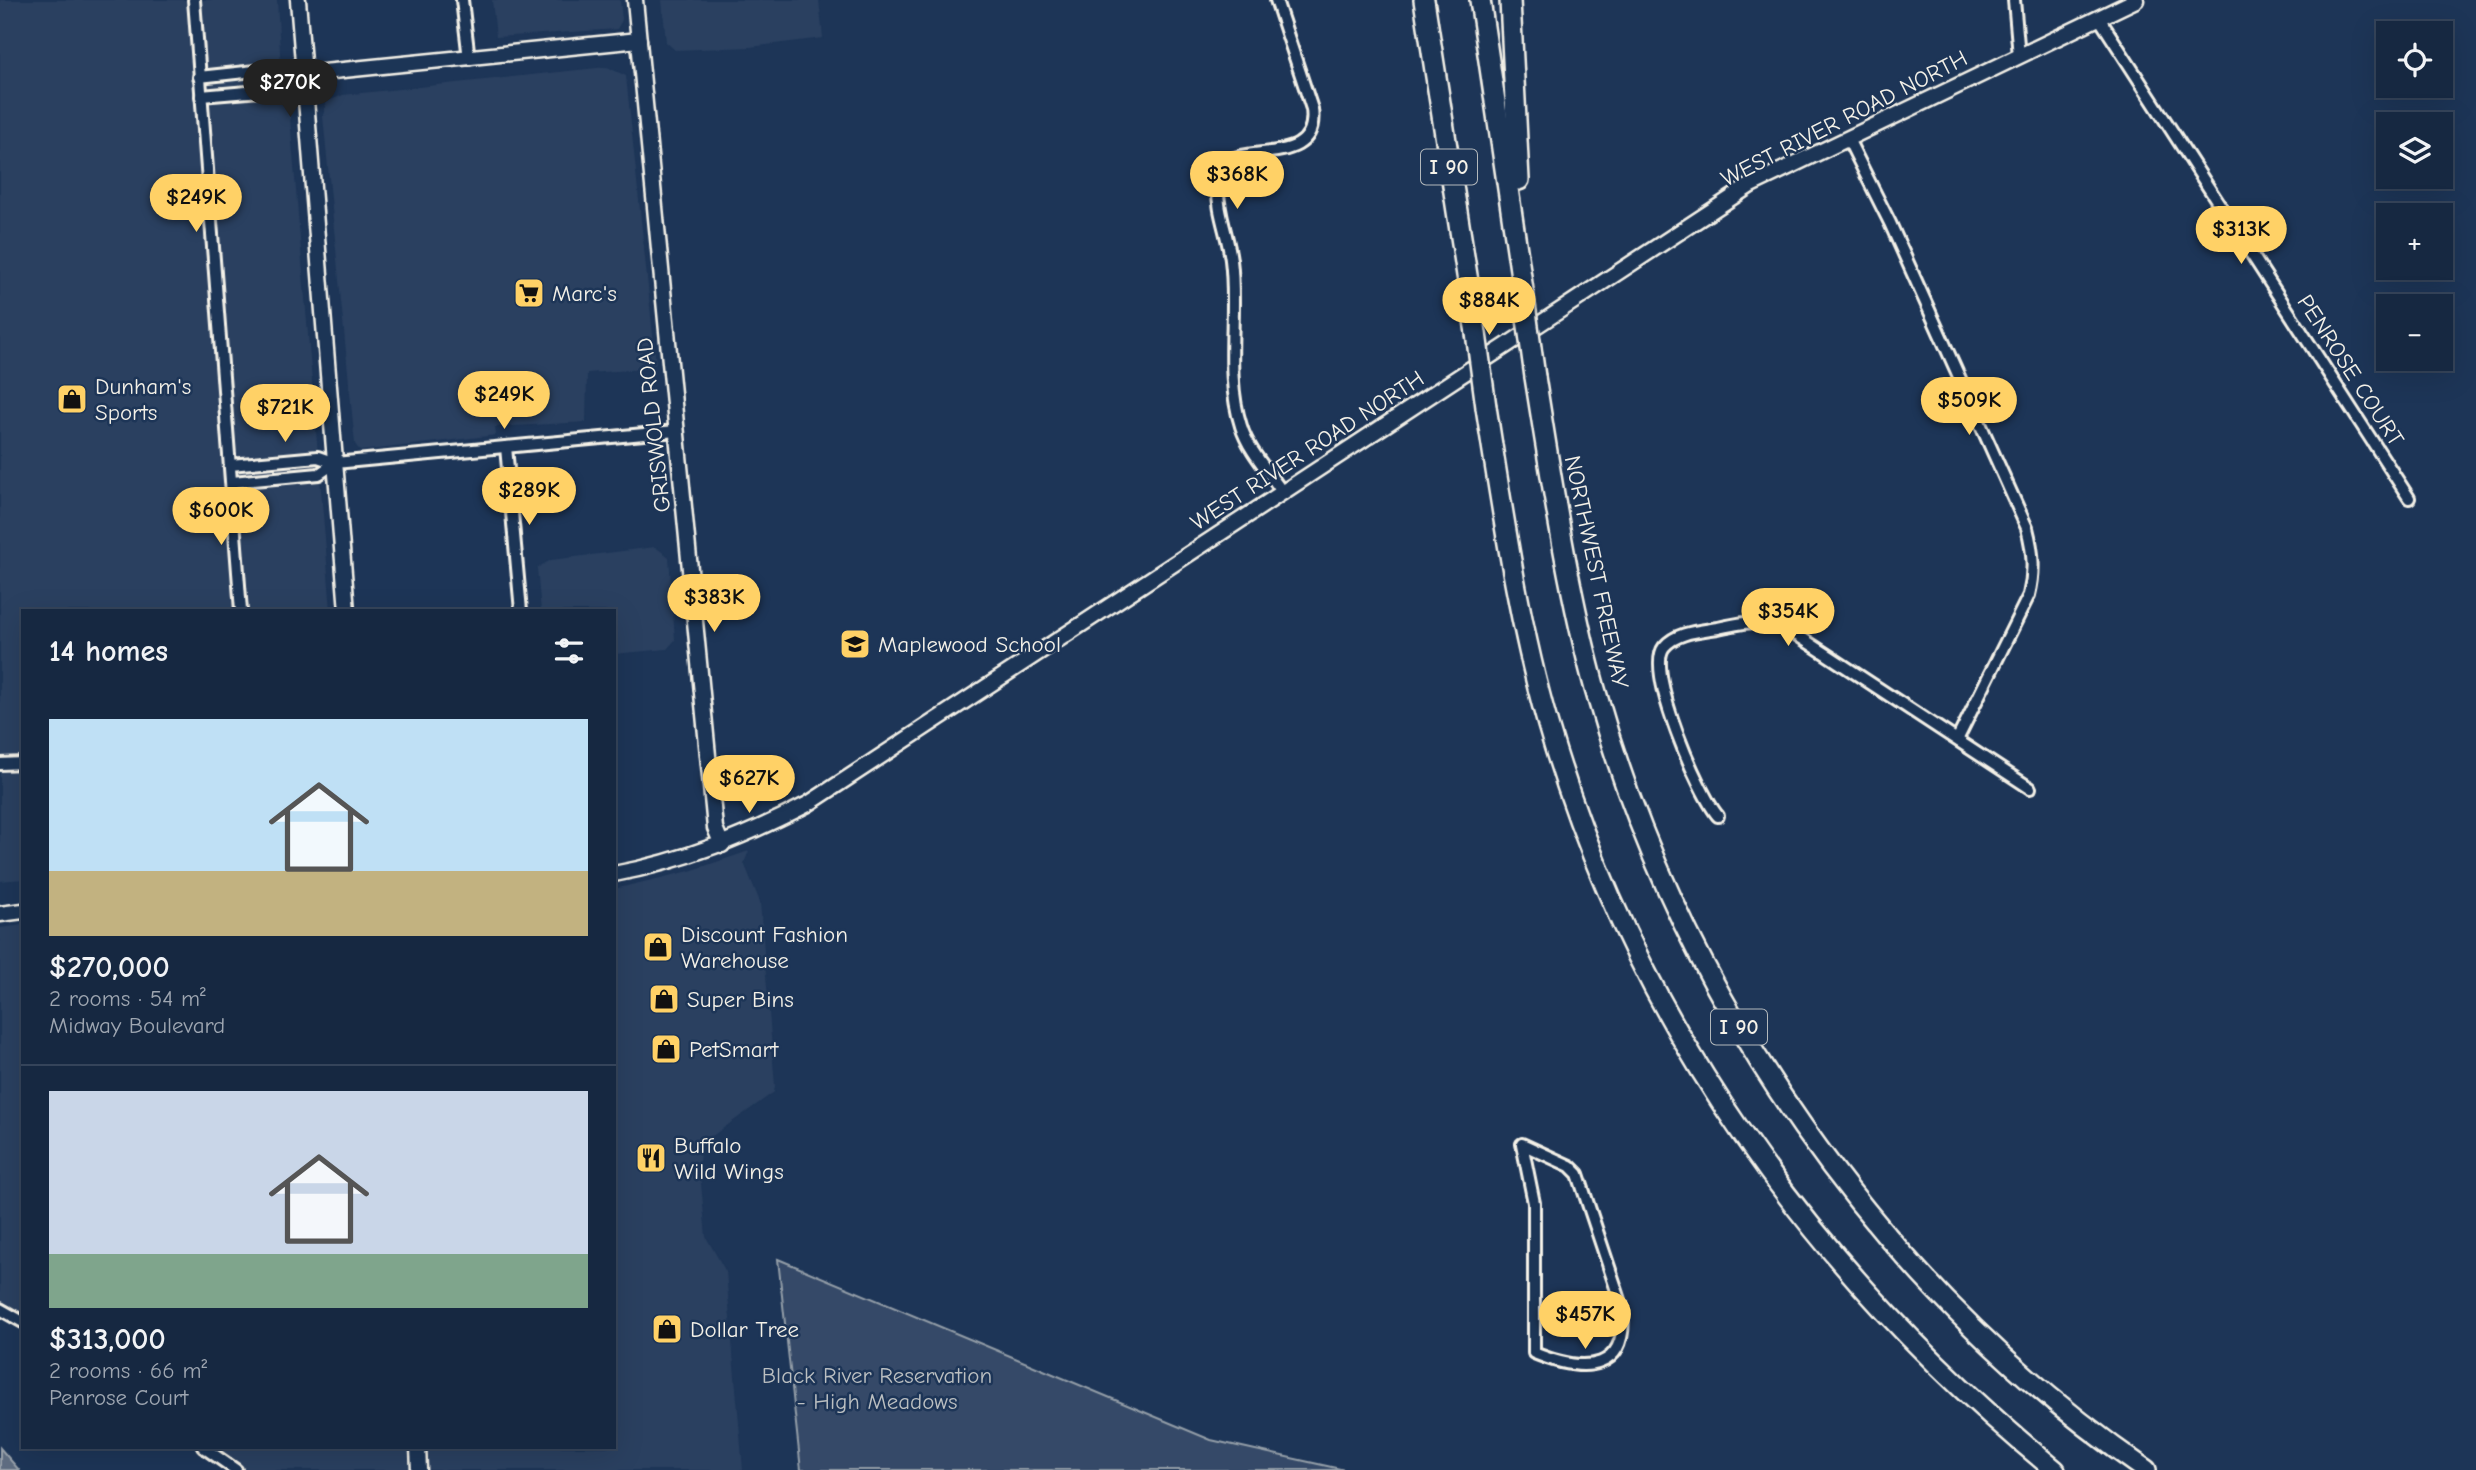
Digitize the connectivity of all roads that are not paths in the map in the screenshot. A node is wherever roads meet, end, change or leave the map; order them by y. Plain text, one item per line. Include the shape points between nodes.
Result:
1 (194, 0) edge
2 (298, 0) edge
3 (462, 0) edge
4 (635, 0) edge
5 (1276, 0) edge
6 (1412, 0) edge
7 (1424, 0) edge
8 (1479, 0) edge
9 (1510, 0) edge
10 (2014, 0) edge
11 (2136, 0) edge
12 (2099, 18) junction
13 (639, 40) junction
14 (2019, 56) junction
15 (469, 59) junction
16 (304, 74) junction
17 (199, 77) junction
18 (201, 96) junction
19 (1848, 138) junction
20 (1463, 256) junction
21 (1527, 297) junction
22 (676, 431) junction
23 (506, 447) junction
24 (335, 463) junction
25 (230, 465) junction
26 (232, 482) junction
27 (1283, 493) junction
28 (2409, 498) dead end
29 (241, 609) edge
30 (347, 609) edge
31 (521, 609) edge
32 (1958, 738) junction
33 (21, 763) edge
34 (0, 764) edge
35 (2030, 788) dead end
36 (1718, 816) dead end
37 (722, 845) junction
38 (616, 874) edge
39 (21, 911) edge
40 (0, 914) edge
41 (1531, 1175) joint
42 (0, 1309) edge
43 (21, 1321) edge
44 (206, 1449) edge
45 (418, 1449) edge
46 (236, 1470) edge
47 (419, 1470) edge
48 (2055, 1470) edge
49 (2146, 1470) edge

1 - 17 street
2 - 16 street
3 - 15 street
4 - 13 street, GRISWOLD ROAD
5 - 27 street via 1312,109 1311,125 1290,149 1232,159 1218,184 1218,202 1231,261 1239,420 1248,442
6 - 20 highway via 1444,193
7 - 20 highway, I 90
8 - 21 highway, I 90
9 - 21 highway
10 - 14 street
11 - 12 street, WEST RIVER ROAD NORTH
12 - 14 street, WEST RIVER ROAD NORTH
12 - 28 street, PENROSE COURT
13 - 15 street
13 - 22 street, GRISWOLD ROAD
14 - 19 street, WEST RIVER ROAD NORTH
15 - 16 street
16 - 17 street via 282,68
16 - 18 street via 283,89
16 - 24 street
17 - 18 street
18 - 25 street
19 - 27 street, WEST RIVER ROAD NORTH via 1751,185
19 - 32 street via 2032,544 2029,594
20 - 48 highway, I 90, bridge via 1515,585 1549,726 1604,878 1664,1005 1742,1135 1871,1299 1997,1423
21 - 49 highway, NORTHWEST FREEWAY / I 90 via 1548,456 1580,631 1614,752 1672,900 1744,1035 1831,1165 1881,1228 1983,1336 2050,1396
22 - 23 street
22 - 37 street, GRISWOLD ROAD via 715,825
23 - 24 street
23 - 31 street
24 - 25 street via 318,457
24 - 26 street via 319,474
24 - 30 street
25 - 26 street
26 - 29 street
27 - 37 street, WEST RIVER ROAD NORTH via 835,788
32 - 35 street
32 - 36 street via 1774,622 1745,622 1683,635 1663,648 1659,674 1693,772
33 - 34 street
37 - 38 street, WEST RIVER ROAD NORTH
39 - 40 street
41 - 41 street via 1522,1144 1570,1166 1583,1185 1624,1321 1616,1347 1595,1366 1571,1366 1534,1353
42 - 43 street
44 - 46 street
45 - 47 street

